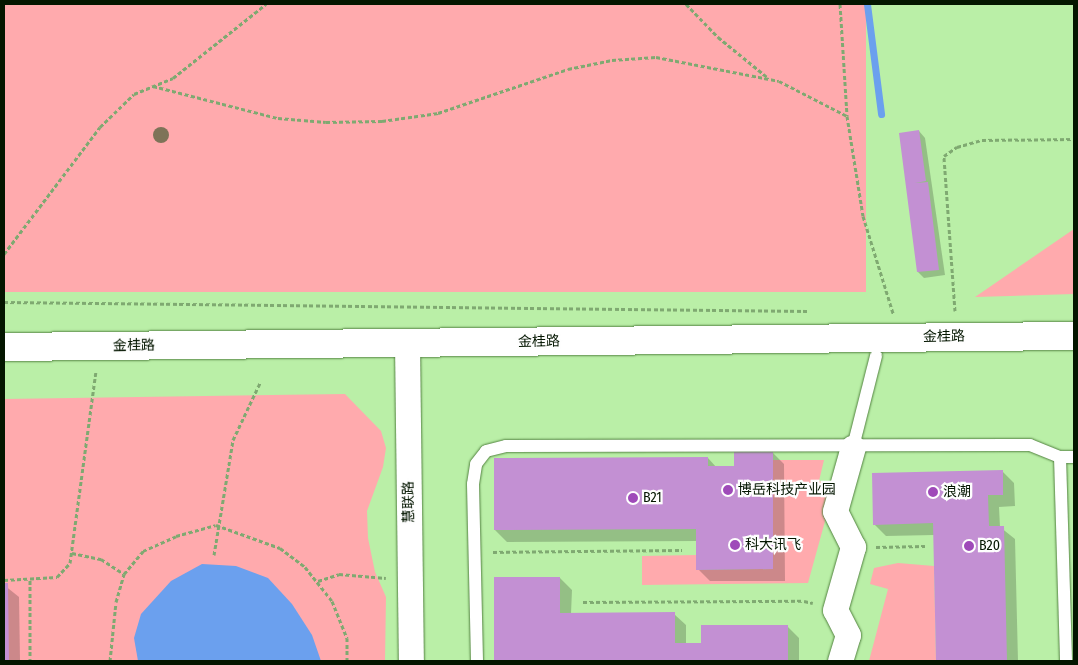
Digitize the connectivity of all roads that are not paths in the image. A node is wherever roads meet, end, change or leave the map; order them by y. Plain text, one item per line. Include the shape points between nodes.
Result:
1 (1074, 336) edge
2 (4, 347) edge
3 (408, 352) junction
4 (1074, 354) edge
5 (876, 356) junction
6 (4, 366) edge
7 (853, 446) junction
8 (1074, 457) edge
9 (1060, 458) junction
10 (411, 661) edge
11 (477, 661) edge
12 (840, 661) edge
13 (1066, 661) edge

1 - 3 street, 金桂路 via 901,325
2 - 3 street, 金桂路
3 - 5 street, 金桂路
3 - 6 street, 金桂路
3 - 10 street, 慧联路
4 - 5 street, 金桂路
5 - 7 lane
7 - 9 lane via 1030,446
7 - 11 lane via 506,446 486,452 476,464 473,484
7 - 12 street via 835,511 853,547 835,610 848,635
8 - 9 lane
9 - 13 lane

